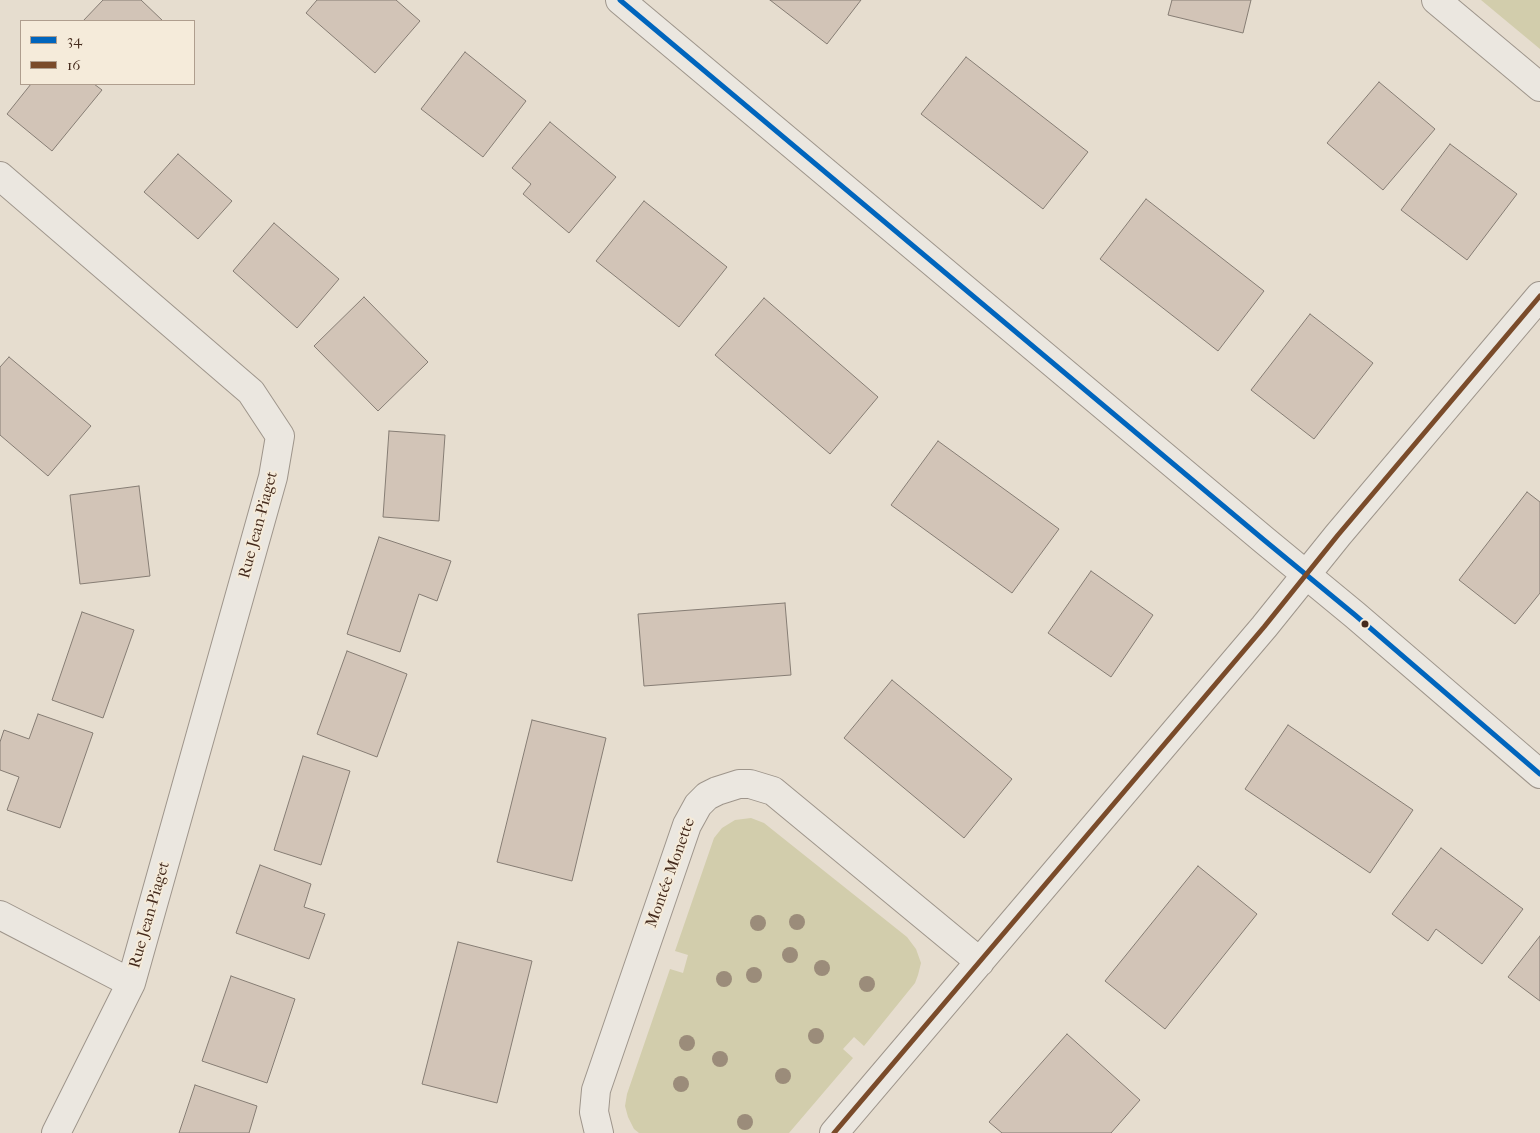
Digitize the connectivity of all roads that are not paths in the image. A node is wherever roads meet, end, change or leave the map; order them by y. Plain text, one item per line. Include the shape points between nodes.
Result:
1 (620, 0) edge
2 (1436, 0) edge
3 (1540, 87) edge
4 (0, 176) edge
5 (1540, 296) edge
6 (1307, 575) junction
7 (1540, 774) edge
8 (0, 916) edge
9 (980, 962) junction
10 (131, 983) junction
11 (56, 1133) edge
12 (599, 1133) edge
13 (834, 1133) edge

1 - 6 street
2 - 3 street
4 - 10 street, Rue Jean-Piaget via 251,392 280,436 273,477
5 - 6 street
6 - 7 street
6 - 9 street
8 - 10 street, Rue Jean-Piaget
9 - 12 street, Montée Monette via 773,791 739,784 717,791 698,805 687,825 596,1090 594,1112
9 - 13 street
10 - 11 street, Rue Jean-Piaget

